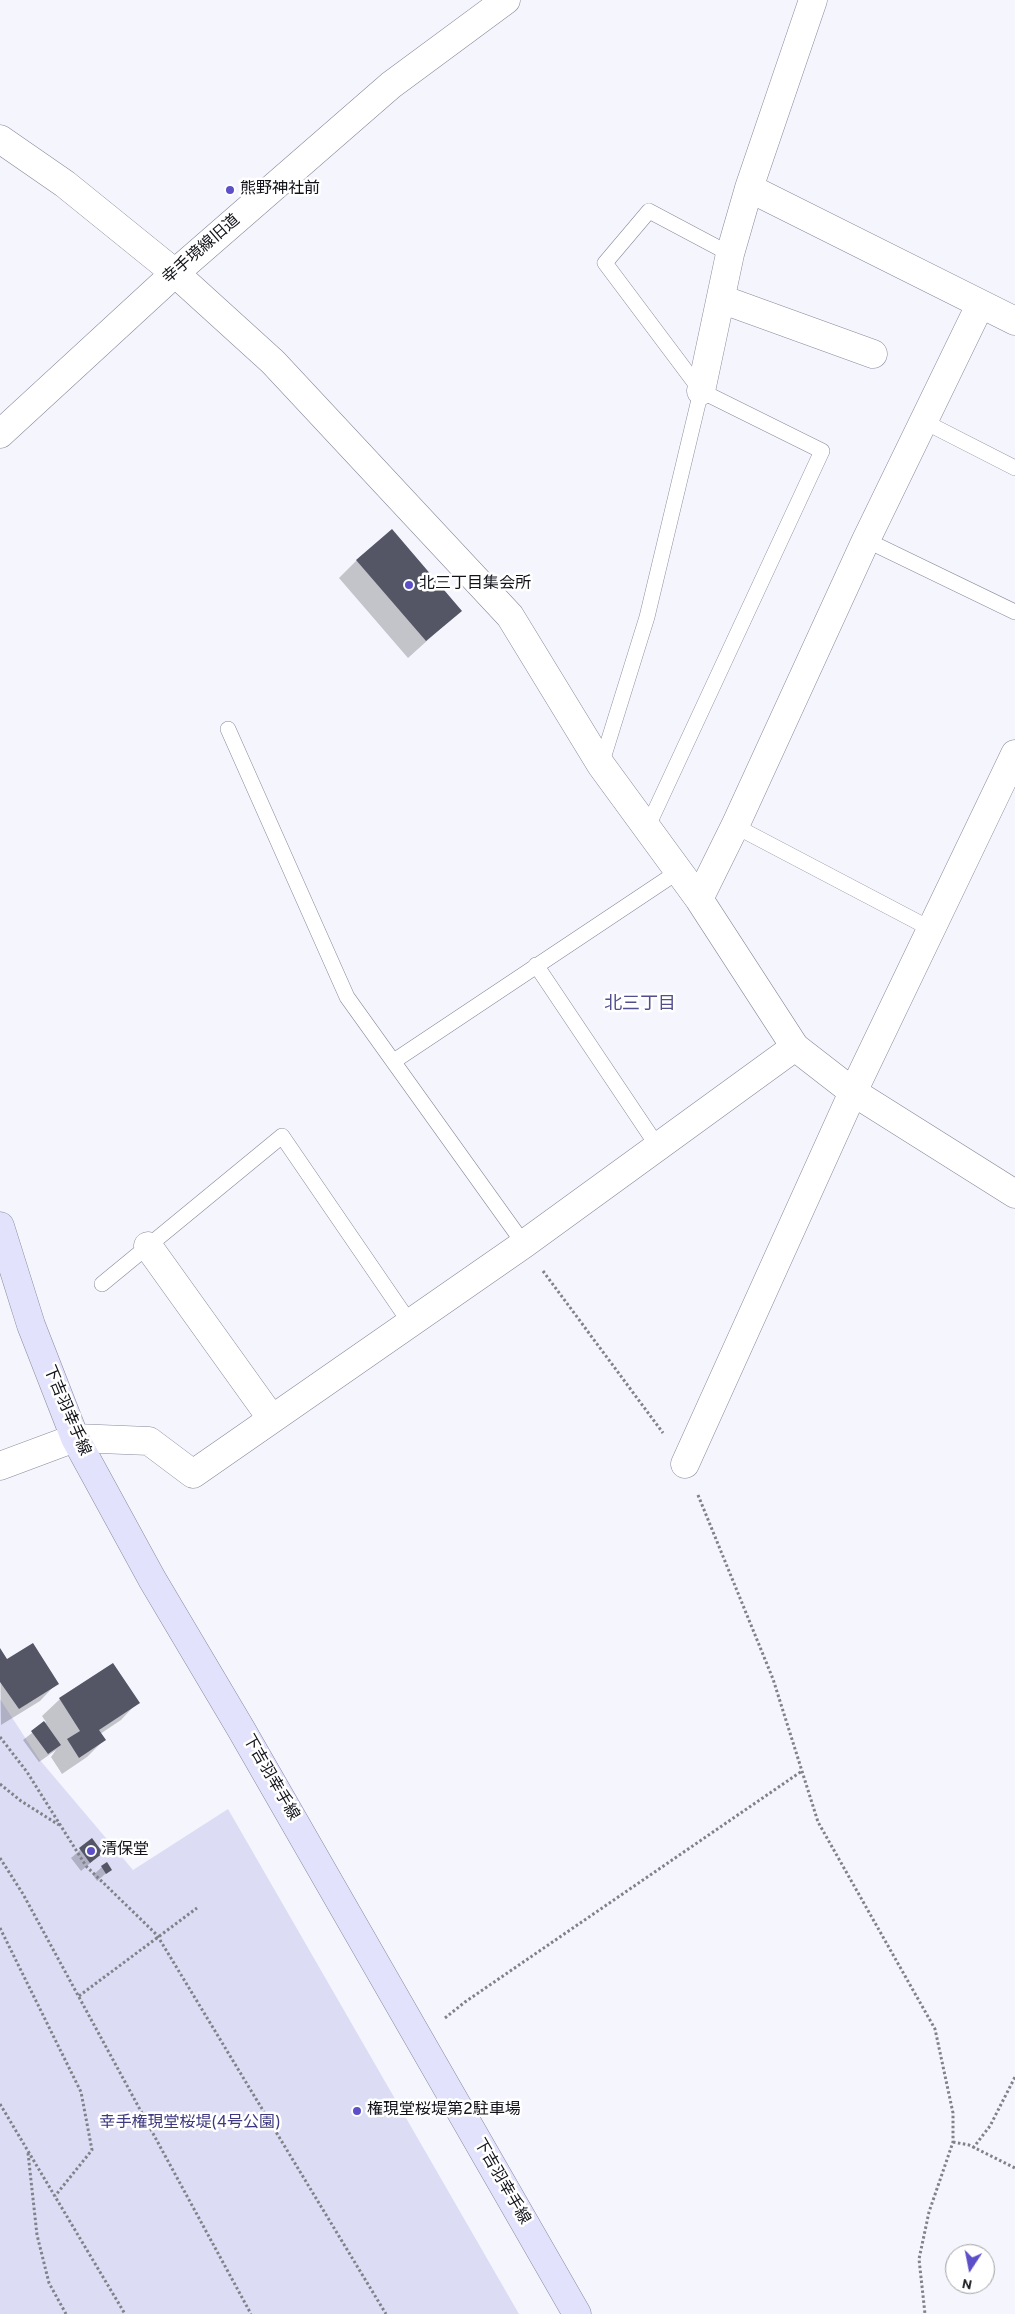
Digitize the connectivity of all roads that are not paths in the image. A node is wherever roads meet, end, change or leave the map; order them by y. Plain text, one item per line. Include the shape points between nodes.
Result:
1 (506, 0) edge
2 (813, 0) edge
3 (0, 139) edge
4 (749, 188) junction
5 (730, 254) junction
6 (174, 273) junction
7 (721, 299) junction
8 (980, 305) junction
9 (1015, 321) edge
10 (873, 354) dead end
11 (701, 391) junction
12 (925, 422) junction
13 (0, 434) edge
14 (1015, 468) edge
15 (866, 540) junction
16 (1015, 612) edge
17 (228, 729) dead end
18 (1015, 754) edge
19 (601, 766) junction
20 (648, 826) junction
21 (736, 826) junction
22 (680, 871) junction
23 (699, 899) junction
24 (931, 929) junction
25 (536, 965) junction
26 (795, 1047) junction
27 (394, 1061) junction
28 (853, 1092) junction
29 (658, 1147) junction
30 (1015, 1194) edge
31 (0, 1226) edge
32 (524, 1244) junction
33 (148, 1246) junction
34 (102, 1284) dead end
35 (410, 1323) junction
36 (272, 1420) junction
37 (75, 1438) junction
38 (685, 1464) road end
39 (0, 1466) edge
40 (577, 2314) edge

1 - 6 street, 幸手境線旧道 via 391,85
2 - 4 street
3 - 6 street via 65,184
4 - 5 street
4 - 8 street
5 - 7 street
5 - 11 lane via 649,211 605,263
6 - 13 street, 幸手境線旧道
6 - 19 street via 273,362 510,616
7 - 10 street
7 - 11 street
8 - 9 street
8 - 12 street
11 - 19 lane via 648,618
11 - 20 lane via 822,451
12 - 14 lane
12 - 15 street
15 - 16 lane
15 - 21 street
17 - 27 lane via 347,997
18 - 24 street
19 - 20 street
20 - 22 street
21 - 23 street
21 - 24 lane
22 - 23 street
22 - 25 lane
23 - 26 street
24 - 28 street
25 - 27 lane
25 - 29 lane
26 - 28 street
26 - 29 street
27 - 32 lane
28 - 30 street
28 - 38 street
29 - 32 street
31 - 37 main road, 下吉羽幸手線 via 31,1325
32 - 35 street
33 - 34 lane
33 - 35 lane via 282,1136
33 - 36 street
35 - 36 street
36 - 37 street via 193,1474 149,1441
37 - 39 street
37 - 40 main road, 下吉羽幸手線 via 152,1579

